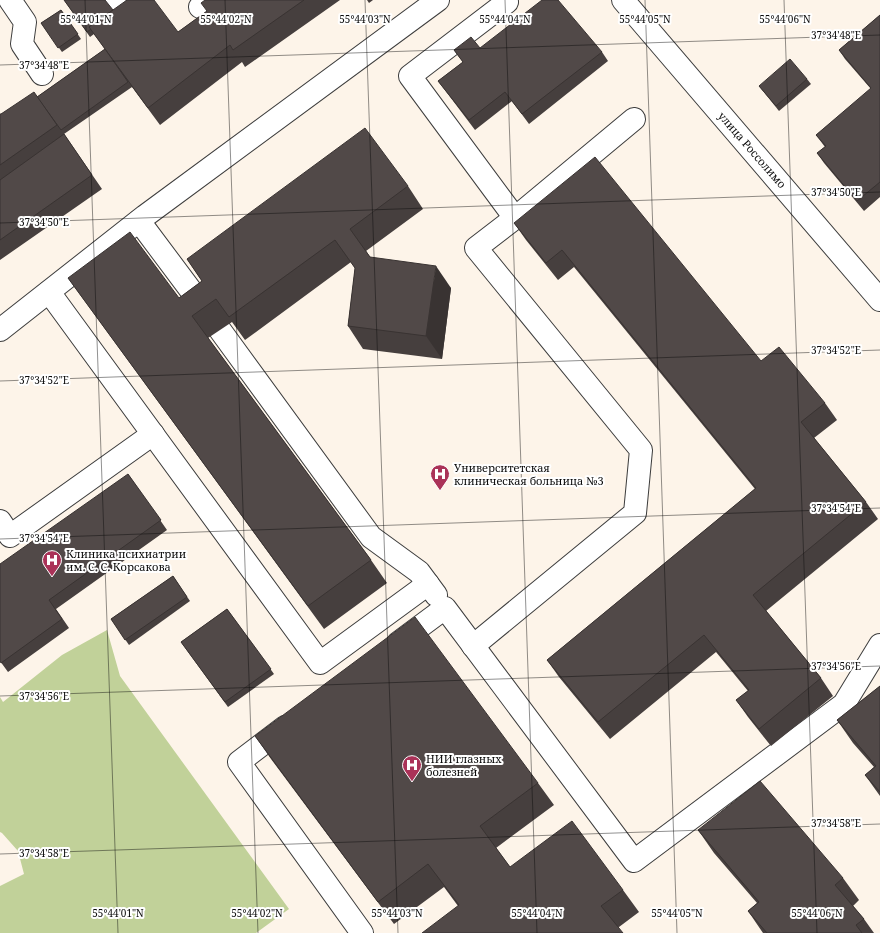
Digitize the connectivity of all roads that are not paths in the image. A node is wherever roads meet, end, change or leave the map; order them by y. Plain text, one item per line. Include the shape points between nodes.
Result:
1 (10, 0) edge
2 (438, 0) edge
3 (506, 0) edge
4 (623, 0) edge
5 (42, 74) dead end
6 (634, 119) dead end
7 (515, 218) junction
8 (139, 221) junction
9 (49, 292) junction
10 (880, 300) edge
11 (206, 312) edge
12 (0, 330) edge
13 (220, 330) edge
14 (153, 434) junction
15 (0, 522) edge
16 (428, 584) junction
17 (445, 608) junction
18 (880, 645) edge
19 (473, 646) junction
20 (383, 654) edge
21 (301, 715) edge
22 (362, 933) edge

1 - 5 street via 25,22 22,44
2 - 8 street
3 - 7 street via 507,2 410,76
4 - 10 street, улица Россолимо
6 - 7 street
7 - 19 street via 476,248 641,450 635,513
8 - 9 street
8 - 11 street
9 - 12 street
9 - 14 street
13 - 16 street via 371,538 419,572
14 - 15 street via 10,536
14 - 16 street via 320,663
16 - 17 street
17 - 19 street
17 - 20 street
18 - 19 street via 844,704 634,861
21 - 22 street via 239,762

